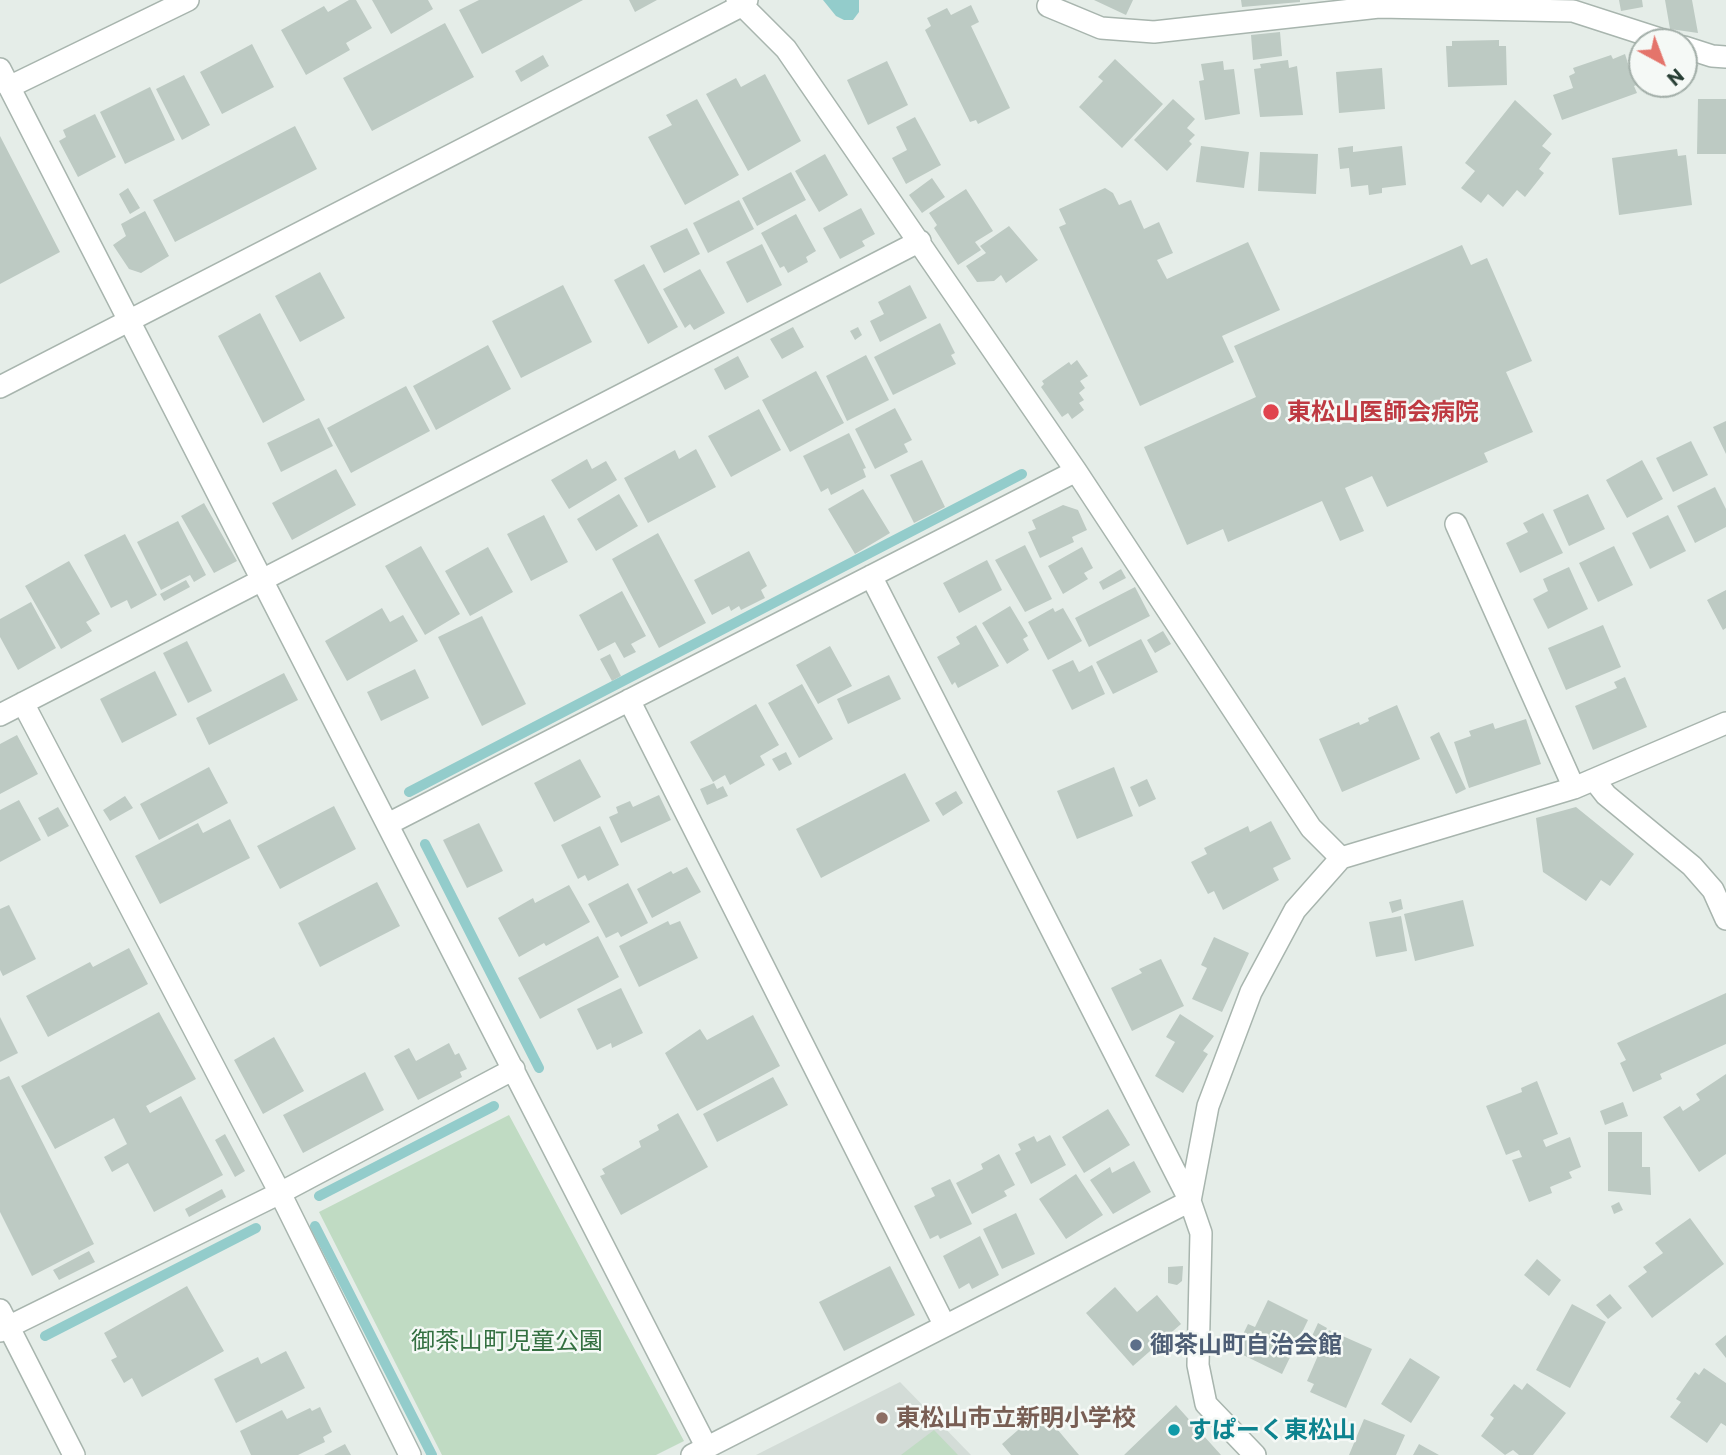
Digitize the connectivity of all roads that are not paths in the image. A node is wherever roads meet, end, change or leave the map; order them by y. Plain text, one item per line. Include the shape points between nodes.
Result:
1 (188, 0) edge
2 (742, 2) edge
3 (1048, 6) dead end
4 (1628, 28) edge
5 (1698, 52) edge
6 (1726, 57) edge
7 (5, 78) edge
8 (920, 241) junction
9 (130, 320) junction
10 (0, 387) edge
11 (1076, 471) junction
12 (1456, 524) dead end
13 (871, 576) junction
14 (262, 578) junction
15 (629, 700) junction
16 (23, 703) junction
17 (0, 715) edge
18 (1726, 723) edge
19 (1595, 781) junction
20 (1574, 788) junction
21 (388, 824) junction
22 (1341, 858) junction
23 (1726, 919) edge
24 (514, 1069) junction
25 (280, 1193) junction
26 (1190, 1200) junction
27 (3, 1323) edge
28 (945, 1326) junction
29 (699, 1451) edge
30 (74, 1455) edge
31 (410, 1455) edge
32 (1255, 1455) edge

1 - 7 street
2 - 8 street via 786,49
2 - 9 street
3 - 4 street via 1101,27 1154,32 1379,7 1573,10
5 - 6 street
7 - 9 street
8 - 11 street
8 - 14 street
9 - 10 street
9 - 14 street
11 - 13 street
11 - 22 street via 1311,828
12 - 20 street
13 - 15 street
13 - 26 street
14 - 16 street
14 - 21 street
15 - 21 street
15 - 28 street
16 - 17 street
16 - 25 street
18 - 19 street
19 - 20 street
19 - 23 street via 1692,866 1713,890
20 - 22 street
21 - 24 street
22 - 26 street via 1295,910 1251,992 1208,1106
24 - 25 street
24 - 29 street
25 - 27 street
25 - 31 street
26 - 28 street
26 - 32 street via 1201,1233 1198,1365 1206,1404
27 - 30 street
28 - 29 street

